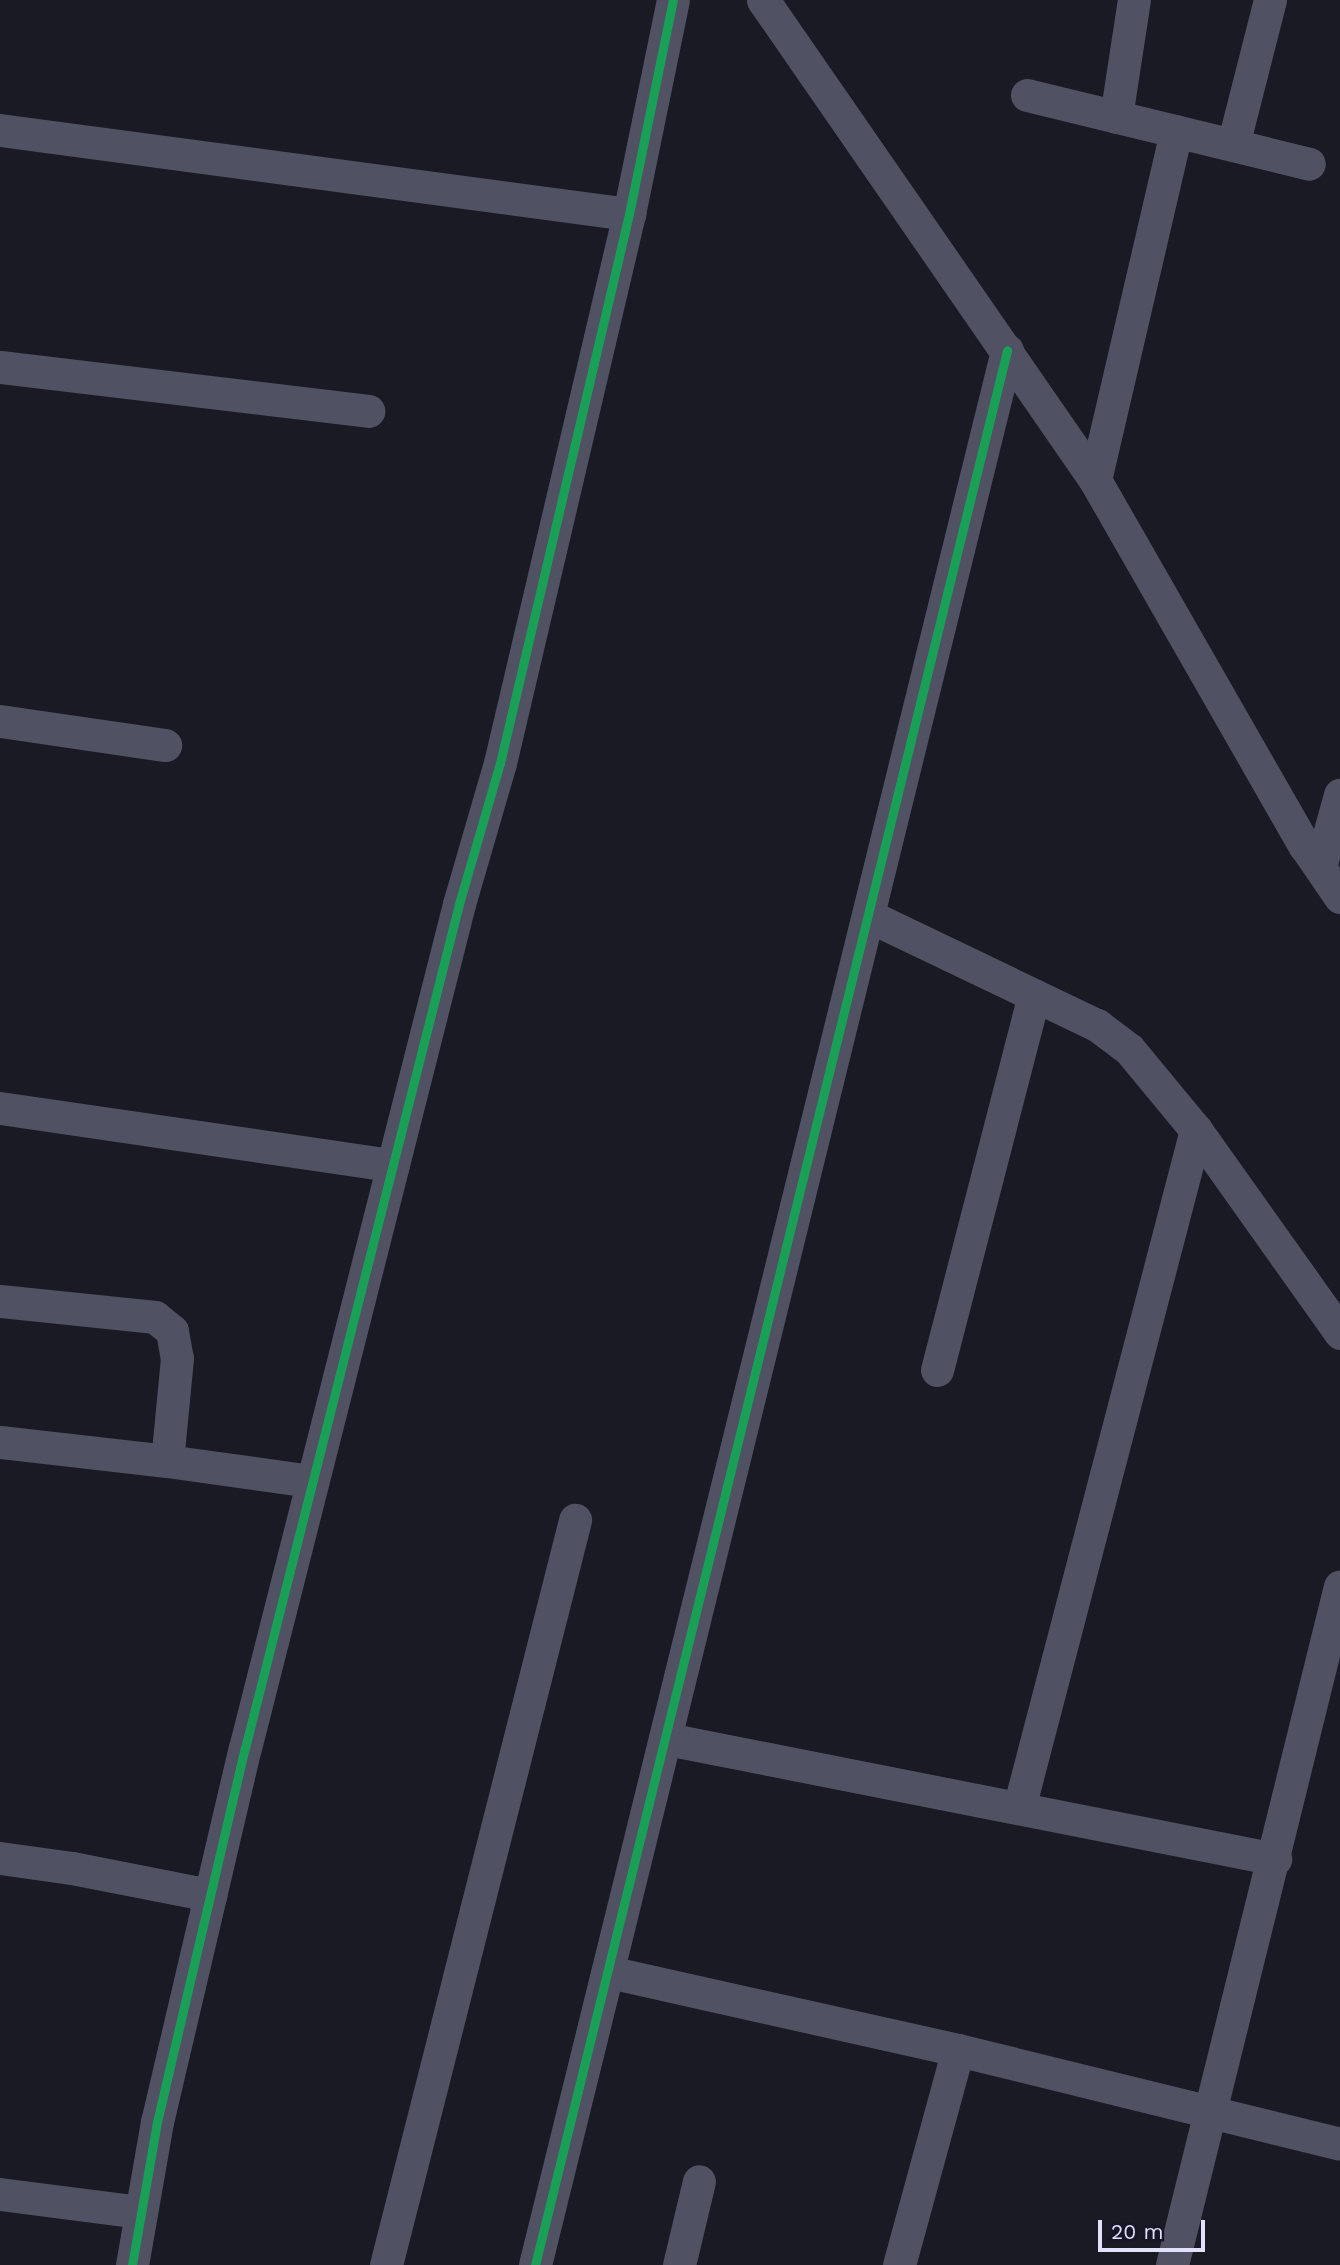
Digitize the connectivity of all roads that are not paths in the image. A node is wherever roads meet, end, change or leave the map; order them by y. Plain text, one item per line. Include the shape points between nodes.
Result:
1 (673, 0) edge
2 (763, 0) edge
3 (1134, 0) edge
4 (1270, 0) edge
5 (1027, 95) dead end
6 (1116, 117) junction
7 (0, 130) edge
8 (1176, 131) junction
9 (1233, 145) junction
10 (1309, 164) dead end
11 (629, 214) junction
12 (1007, 350) junction
13 (0, 367) edge
14 (368, 411) dead end
15 (1095, 480) junction
16 (0, 721) edge
17 (165, 745) dead end
18 (1340, 795) edge
19 (1320, 867) junction
20 (1340, 897) edge
21 (869, 916) junction
22 (1034, 995) junction
23 (0, 1108) edge
24 (1196, 1130) junction
25 (393, 1165) junction
26 (0, 1301) edge
27 (1340, 1333) edge
28 (937, 1370) dead end
29 (0, 1442) edge
30 (167, 1461) junction
31 (312, 1481) junction
32 (575, 1520) dead end
33 (1340, 1586) edge
34 (667, 1739) junction
35 (1019, 1808) junction
36 (0, 1858) edge
37 (1275, 1859) junction
38 (210, 1895) junction
39 (609, 1972) junction
40 (958, 2050) junction
41 (1212, 2112) junction
42 (1340, 2144) edge
43 (699, 2181) dead end
44 (0, 2194) edge
45 (141, 2212) junction
46 (132, 2265) edge
47 (386, 2265) edge
48 (535, 2265) edge
49 (679, 2265) edge
50 (899, 2265) edge
51 (1172, 2265) edge

1 - 11 street
2 - 12 street
3 - 6 street
4 - 9 street
5 - 6 street
6 - 8 street
7 - 11 street
8 - 9 street
8 - 15 street
9 - 10 street
11 - 25 street via 500,763
12 - 15 street
12 - 21 street
13 - 14 street
15 - 19 street
16 - 17 street
18 - 19 street
19 - 20 street
21 - 22 street
21 - 34 street
22 - 24 street via 1097,1026 1129,1049
22 - 28 street
23 - 25 street
24 - 27 street
24 - 35 street
25 - 31 street
26 - 30 street via 155,1317 172,1331 177,1358
29 - 30 street
30 - 31 street
31 - 38 street
32 - 47 street
33 - 37 street
34 - 35 street
34 - 39 street
35 - 37 street
36 - 38 street
37 - 41 street
38 - 45 street via 157,2122
39 - 40 street
39 - 48 street
40 - 41 street
40 - 50 street
41 - 42 street
41 - 51 street
43 - 49 street
44 - 45 street
45 - 46 street

